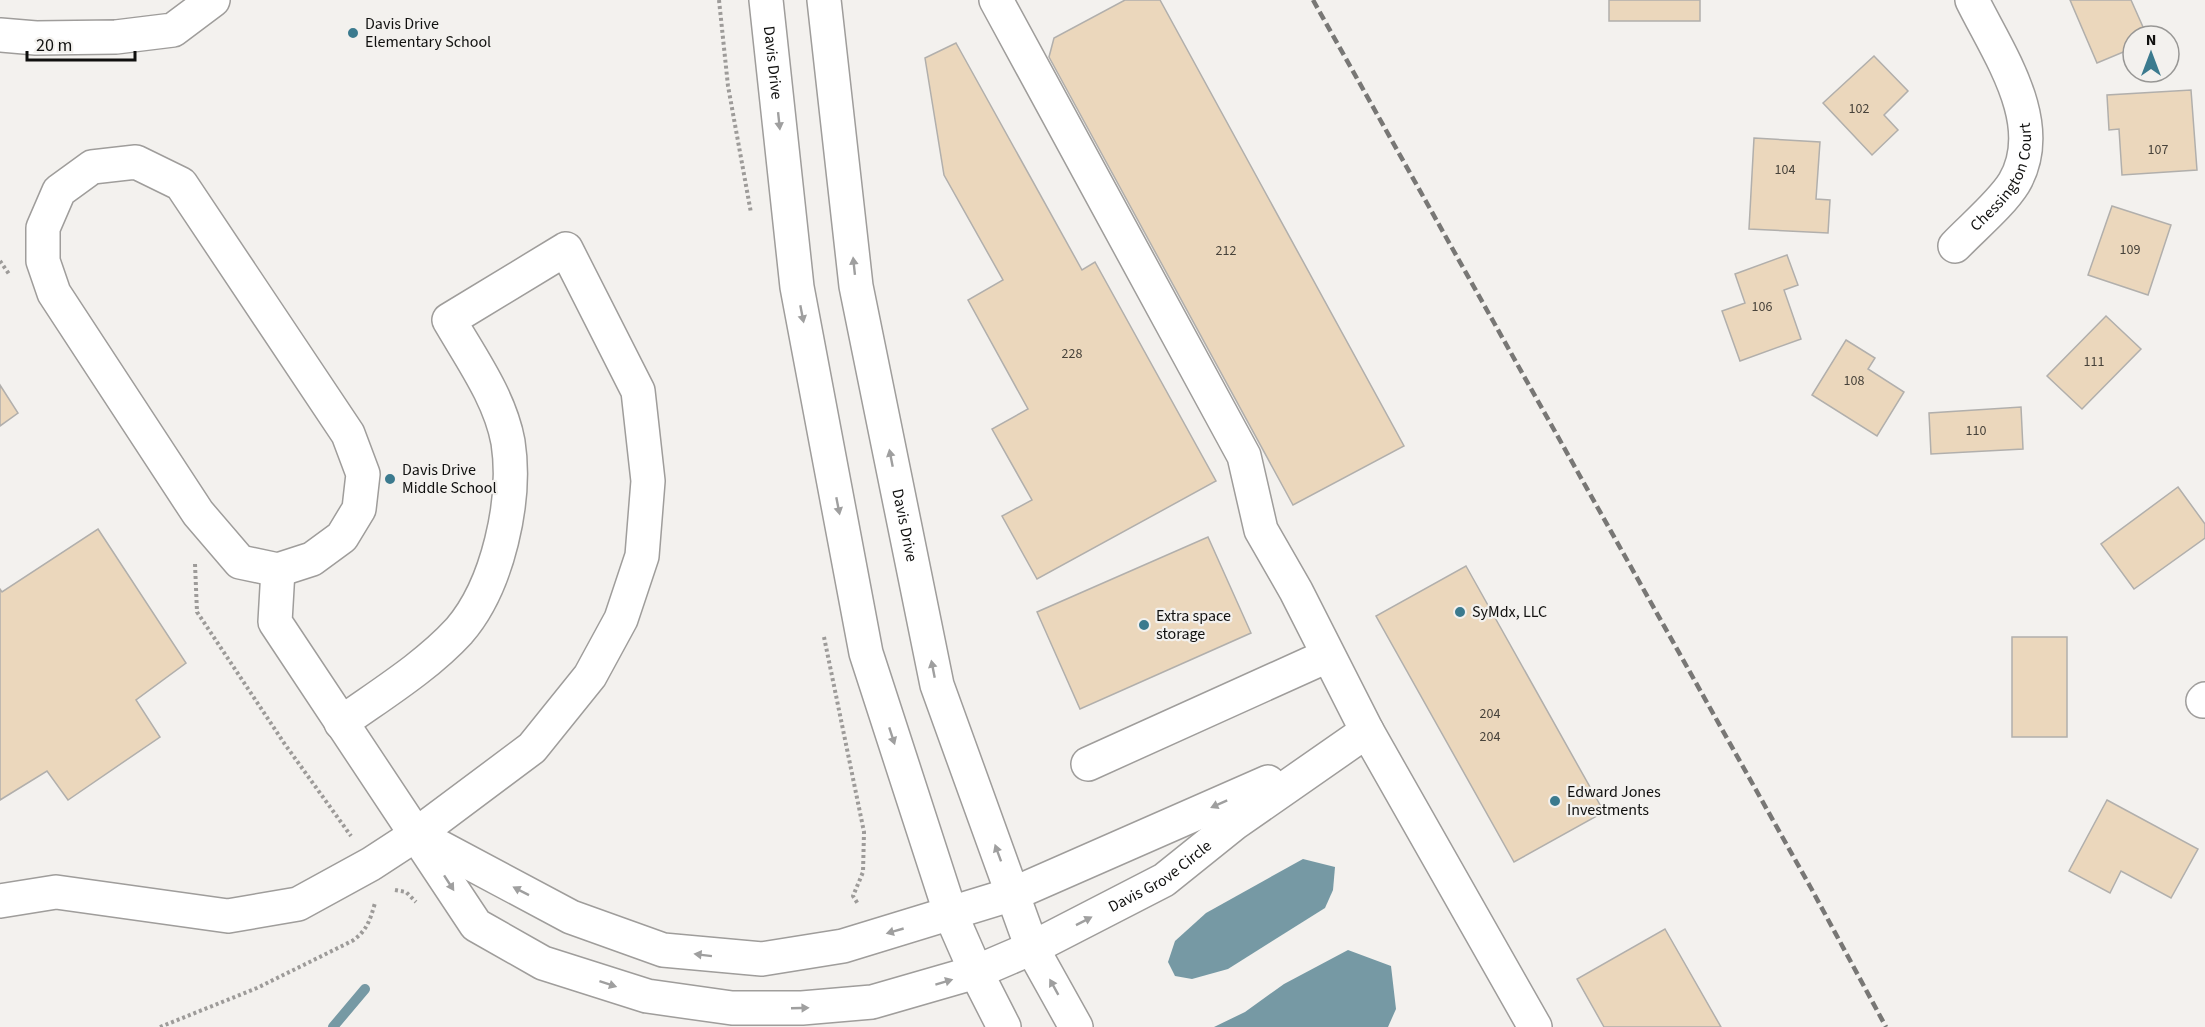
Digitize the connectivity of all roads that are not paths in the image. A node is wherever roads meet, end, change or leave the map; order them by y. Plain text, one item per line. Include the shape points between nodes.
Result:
1 (213, 0) edge
2 (766, 0) edge
3 (824, 0) edge
4 (996, 0) edge
5 (1972, 0) edge
6 (0, 35) edge
7 (1955, 246) dead end
8 (278, 570) junction
9 (1327, 656) junction
10 (341, 723) junction
11 (1366, 731) junction
12 (1330, 755) junction
13 (1088, 764) dead end
14 (417, 834) junction
15 (1012, 894) junction
16 (0, 901) edge
17 (951, 915) junction
18 (1032, 948) junction
19 (976, 972) junction
20 (1004, 1027) edge
21 (1076, 1027) edge
22 (1535, 1027) edge

1 - 6 main road via 173,30 116,37
2 -> 17 main road, Davis Drive via 797,287 866,653
15 -> 3 main road, Davis Drive via 937,685 856,286
4 - 9 main road via 1244,456 1261,530
5 - 7 main road, Chessington Court via 2014,84 2025,123 2026,157 2013,184
8 - 8 main road via 312,559 342,537 359,509 363,474 348,435 181,184 136,162 92,167 59,191 43,228 43,261 54,293 198,513 240,562
8 - 10 main road, Davis Grove Circle via 275,621
9 - 11 main road
9 - 13 main road
10 - 14 main road, Davis Grove Circle
10 - 14 main road via 416,668 459,630 482,594 501,548 509,493 508,442 492,394 449,320 566,249 638,391 648,480 642,556 621,619 590,676 532,748
11 - 12 main road, Davis Grove Circle
11 - 22 main road
12 -> 15 main road, Davis Grove Circle
18 -> 12 main road, Davis Grove Circle via 1164,880
14 - 16 main road via 298,904 228,916 56,892
17 -> 14 main road, Davis Grove Circle via 843,946 762,959 663,950 571,917
14 -> 19 main road, Davis Grove Circle via 476,925 543,963 647,996 732,1008 802,1008 872,1002
15 - 17 main road, Davis Grove Circle
15 - 18 main road, Davis Drive
17 - 19 main road, Davis Drive
18 - 19 main road, Davis Grove Circle
21 -> 18 main road, Davis Drive
19 - 20 main road, Davis Drive

